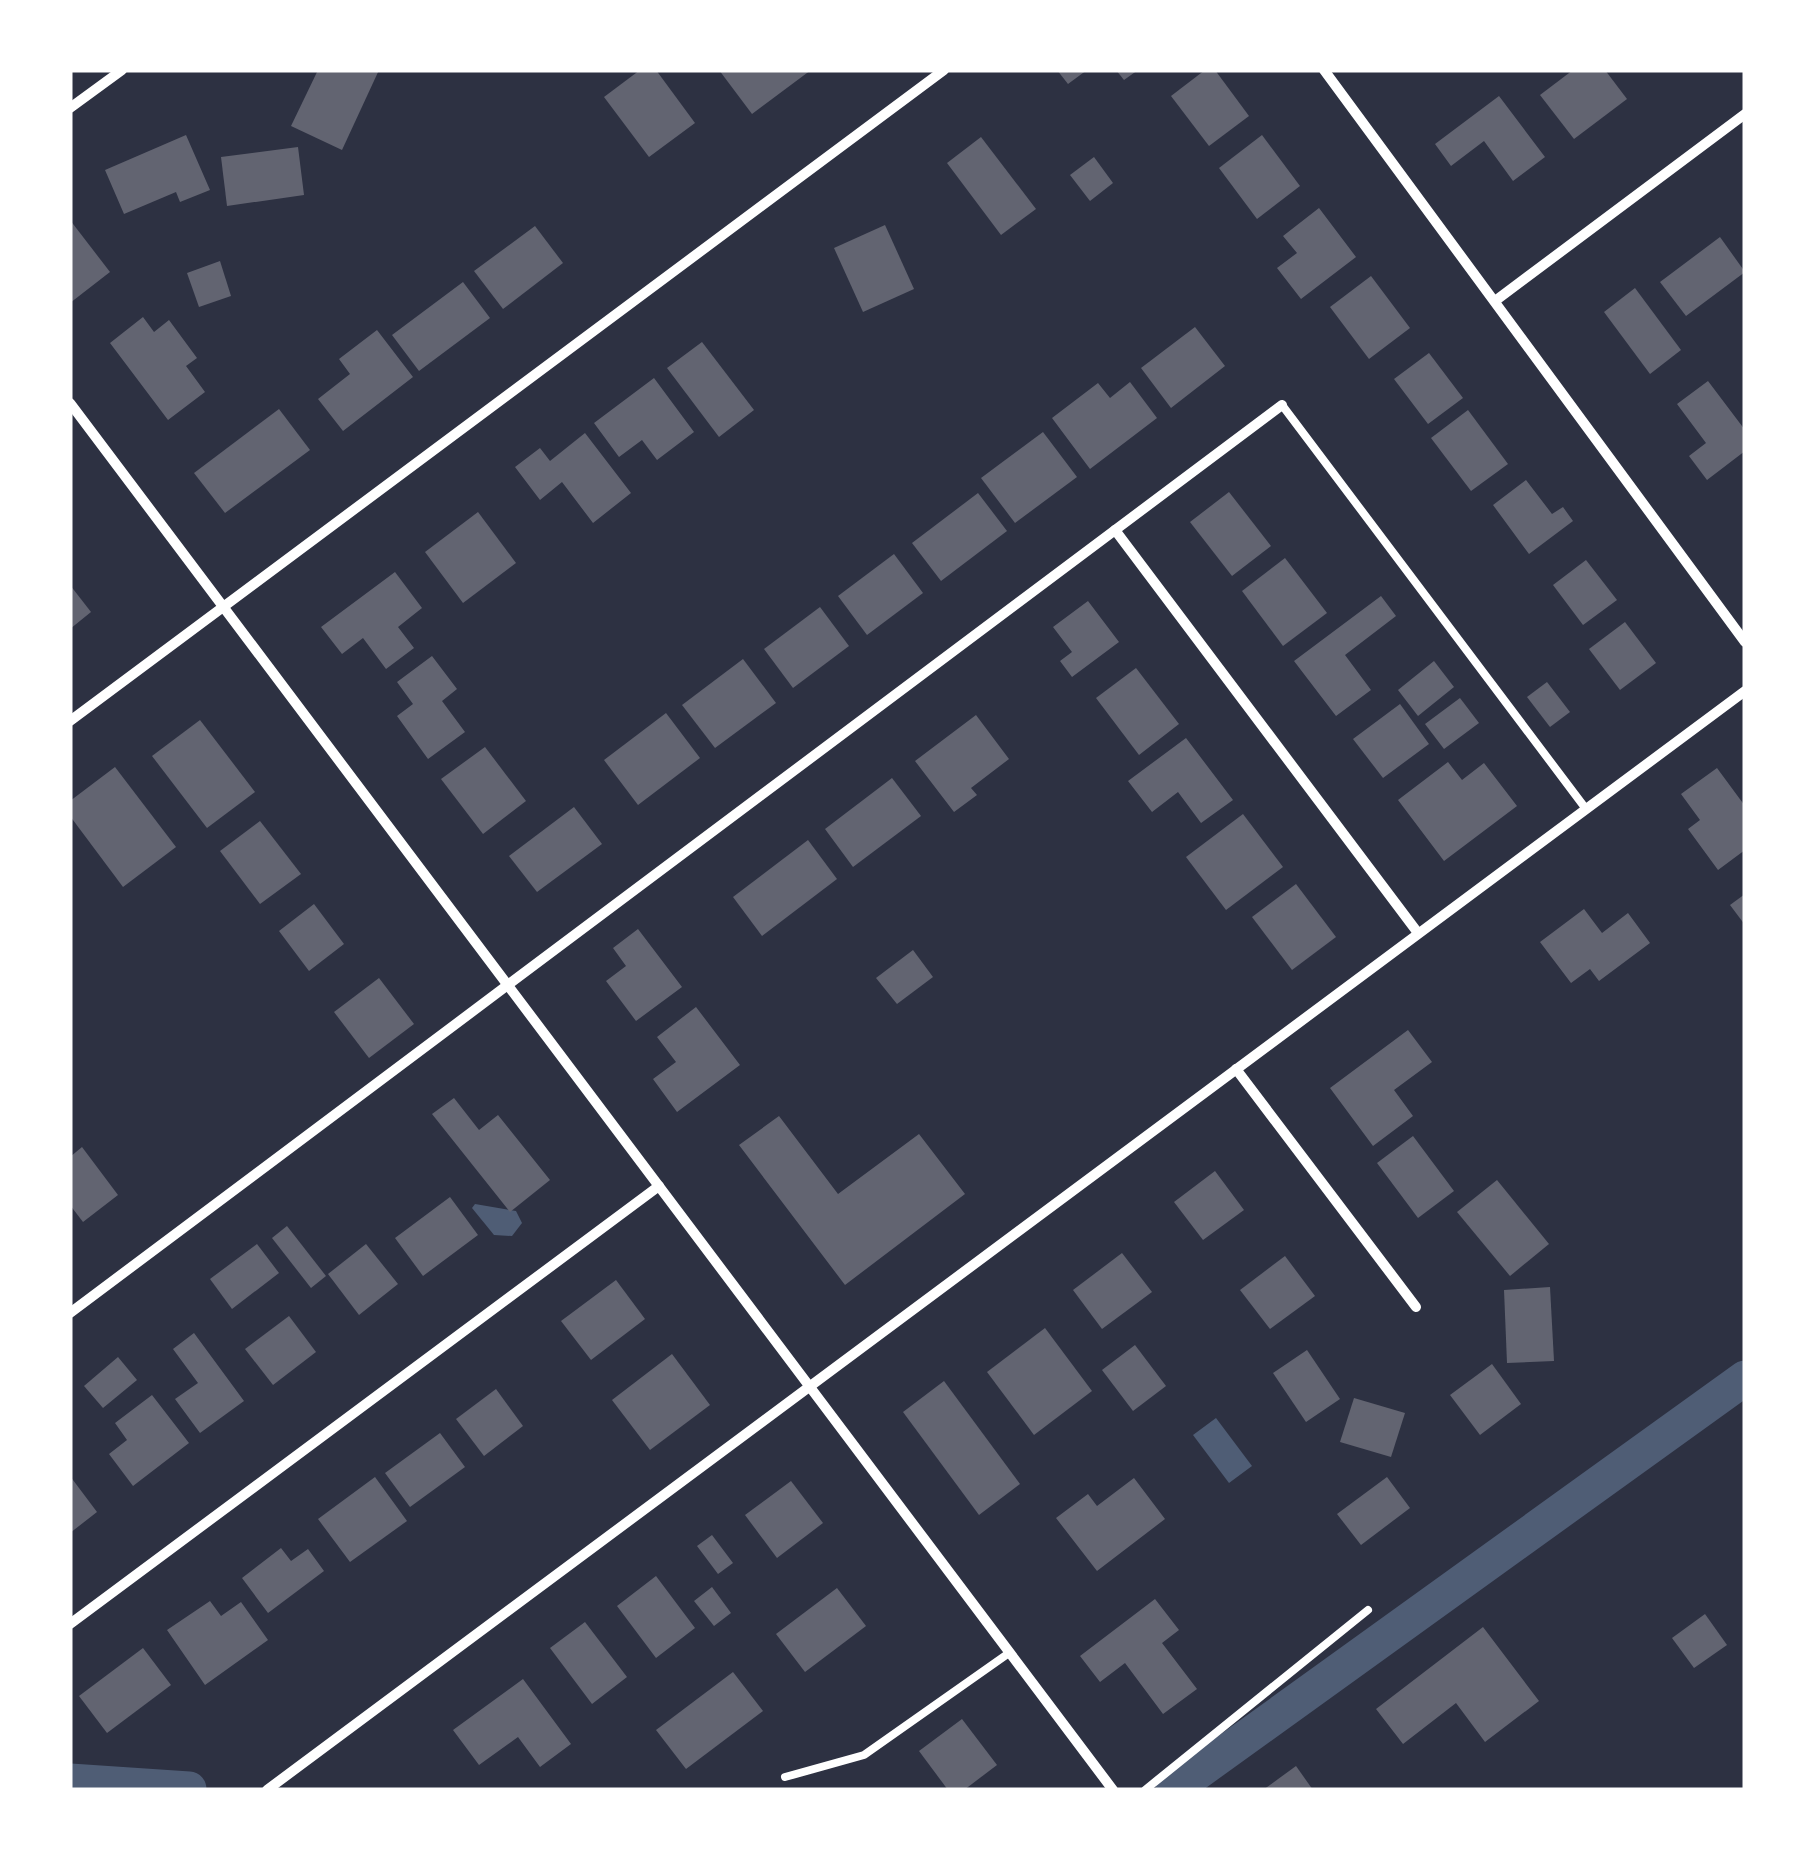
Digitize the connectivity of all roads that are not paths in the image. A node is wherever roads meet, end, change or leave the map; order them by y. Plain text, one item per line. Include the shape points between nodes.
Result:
1 (122, 70) edge
2 (944, 70) edge
3 (1324, 70) edge
4 (70, 108) edge
5 (1745, 114) edge
6 (1495, 301) junction
7 (70, 404) edge
8 (1282, 405) joint
9 (1115, 530) junction
10 (223, 607) junction
11 (1745, 642) edge
12 (1741, 694) edge
13 (1745, 708) edge
14 (70, 721) edge
15 (1586, 809) junction
16 (1418, 933) junction
17 (508, 985) junction
18 (1236, 1069) junction
19 (659, 1186) junction
20 (1416, 1307) dead end
21 (70, 1313) edge
22 (810, 1386) junction
23 (1368, 1610) dead end
24 (70, 1624) edge
25 (1009, 1653) junction
26 (785, 1778) dead end
27 (267, 1790) edge
28 (1112, 1790) edge
29 (1145, 1790) edge

1 - 4 street
2 - 10 street
3 - 6 street
5 - 6 street
6 - 11 street
7 - 10 street
8 - 9 street
8 - 15 lane
9 - 16 street
9 - 17 street
10 - 14 street
10 - 17 street
12 - 13 street
12 - 15 street
15 - 16 street
16 - 18 street
17 - 19 street
17 - 21 street
18 - 20 street
18 - 22 street
19 - 22 street
19 - 24 street
22 - 25 street
22 - 27 street
23 - 29 lane
25 - 26 lane via 864,1755
25 - 28 street

